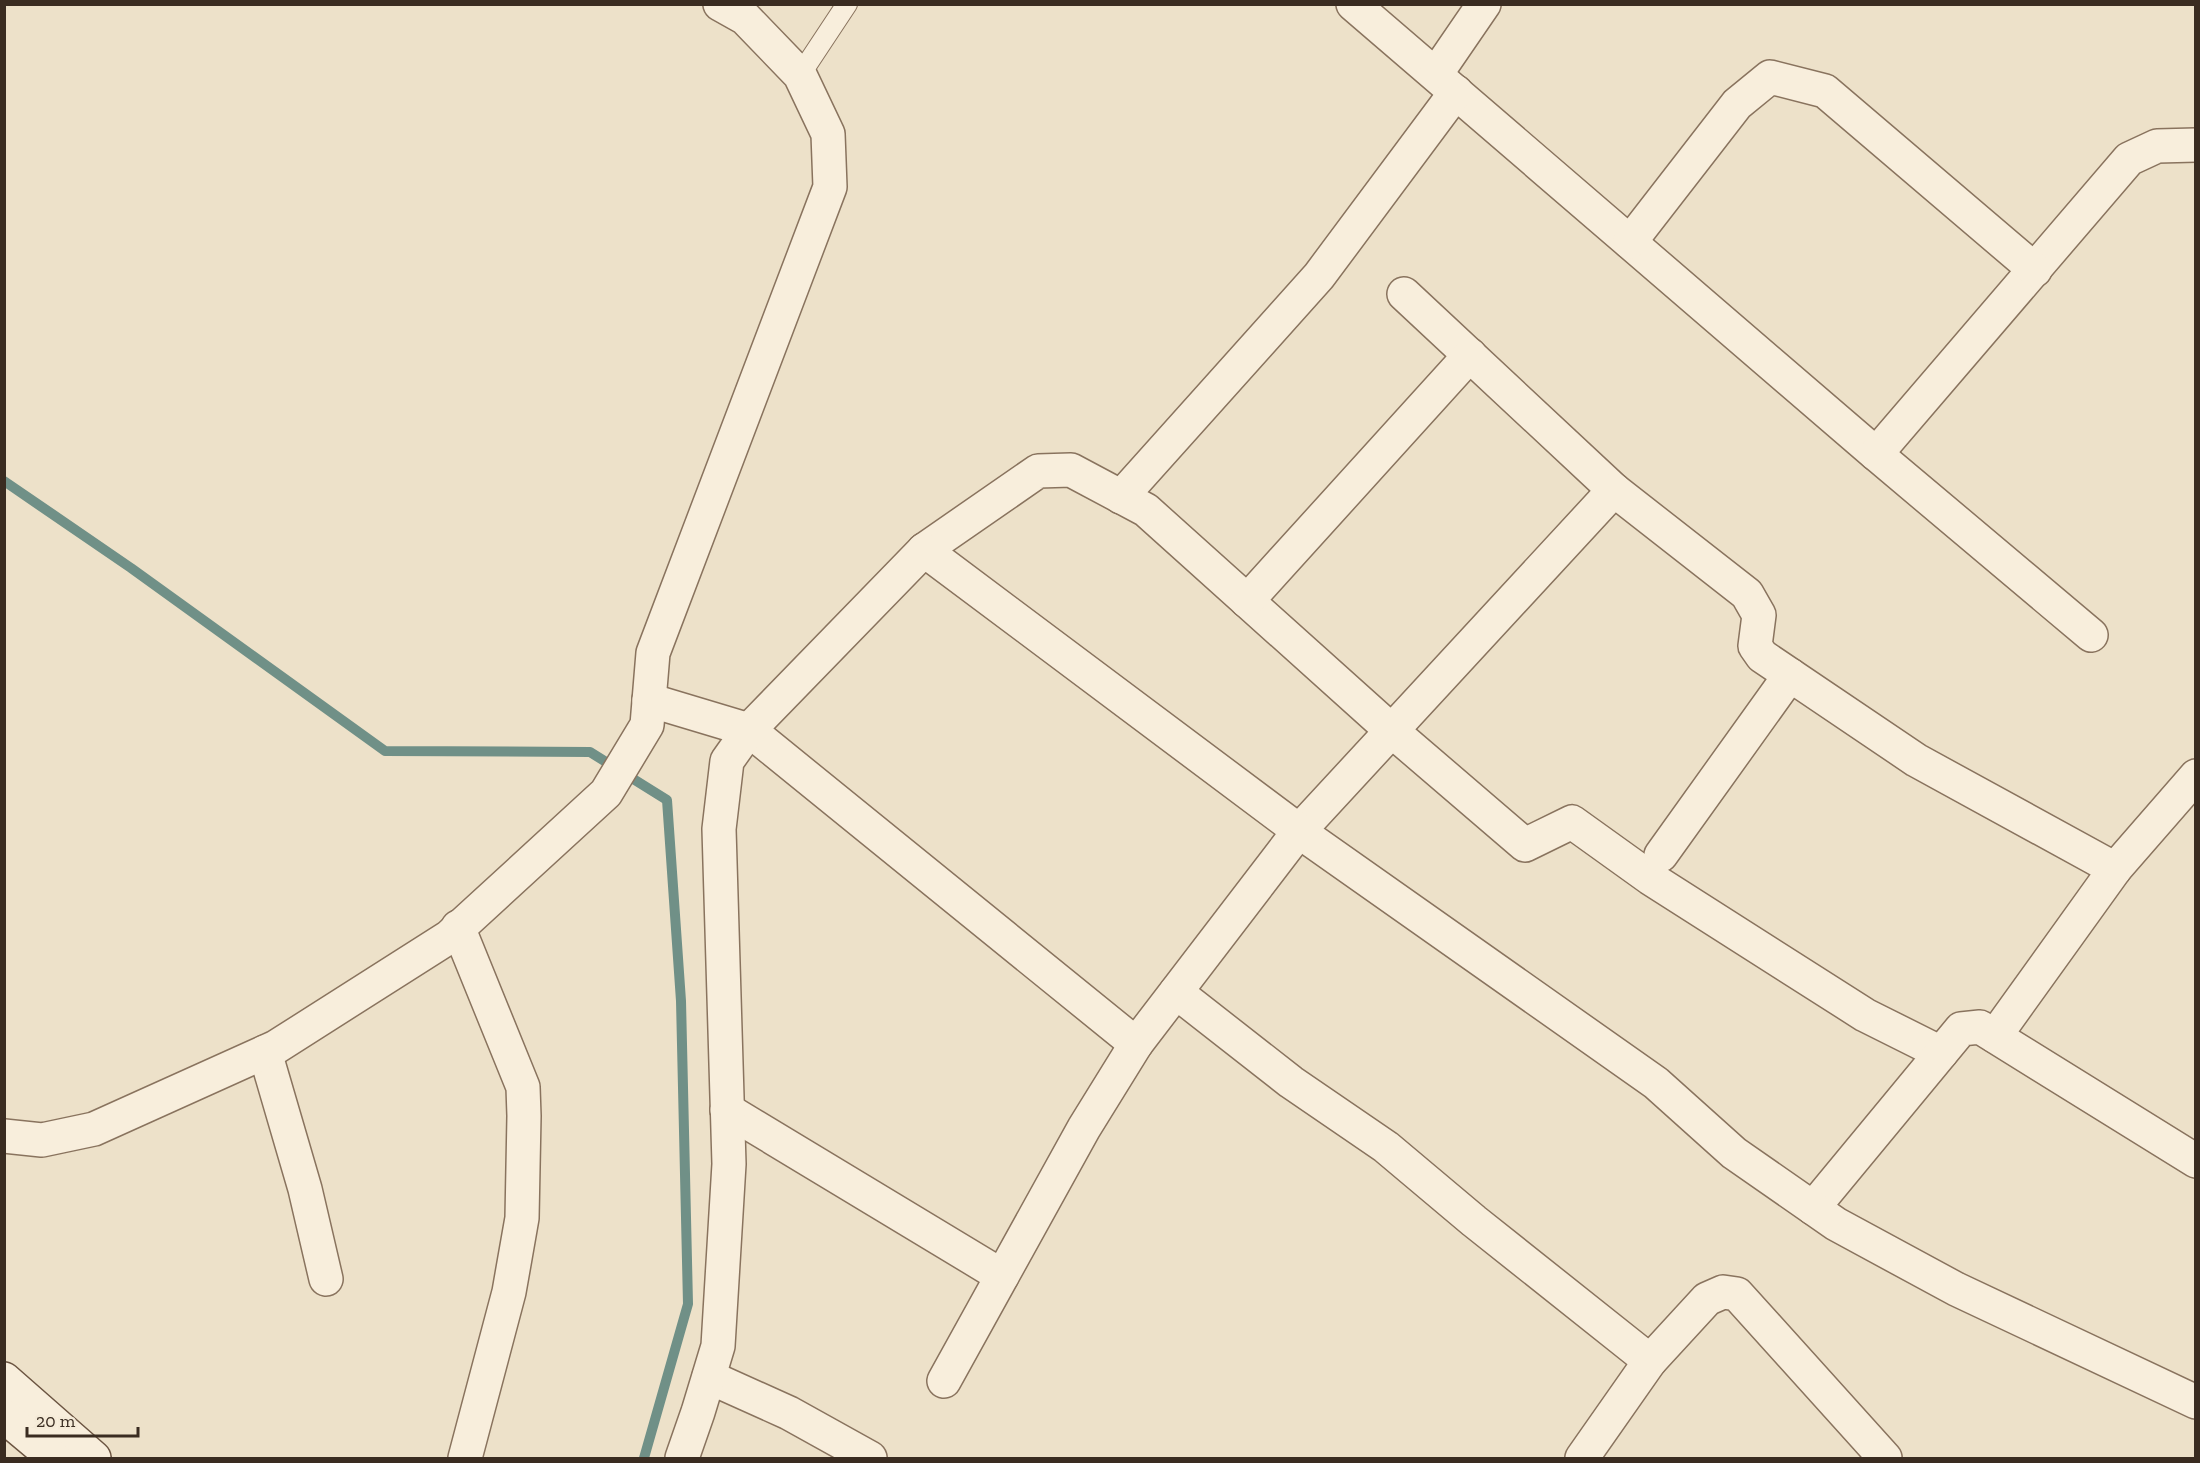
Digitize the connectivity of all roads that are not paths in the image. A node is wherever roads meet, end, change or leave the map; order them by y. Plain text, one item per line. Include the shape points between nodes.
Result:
1 (720, 4) edge
2 (846, 4) edge
3 (1353, 4) edge
4 (1484, 4) edge
5 (800, 75) junction
6 (1446, 83) junction
7 (2196, 145) edge
8 (1630, 242) junction
9 (2035, 270) junction
10 (1404, 294) dead end
11 (1470, 355) junction
12 (1876, 454) junction
13 (1614, 490) junction
14 (1121, 497) junction
15 (924, 550) junction
16 (1247, 601) junction
17 (2091, 635) dead end
18 (1790, 675) junction
19 (648, 712) junction
20 (749, 730) junction
21 (1392, 731) junction
22 (2196, 776) edge
23 (1299, 831) junction
24 (1661, 855) dead end
25 (2115, 869) junction
26 (458, 927) junction
27 (1176, 992) junction
28 (1995, 1036) junction
29 (1136, 1044) junction
30 (265, 1052) junction
31 (1941, 1053) junction
32 (727, 1110) junction
33 (4, 1136) edge
34 (2196, 1161) edge
35 (1813, 1208) junction
36 (1002, 1276) junction
37 (326, 1279) dead end
38 (1650, 1361) junction
39 (709, 1377) junction
40 (4, 1379) edge
41 (944, 1381) dead end
42 (2196, 1402) edge
43 (4, 1416) edge
44 (90, 1457) edge
45 (54, 1458) edge
46 (465, 1458) edge
47 (682, 1458) edge
48 (870, 1458) edge
49 (1582, 1458) edge
50 (1885, 1458) edge

1 - 5 street via 745,18
2 - 5 lane
3 - 6 street
4 - 6 street
5 - 19 street via 828,134 830,187 654,653
6 - 8 street
6 - 14 street via 1319,276
7 - 9 street via 2157,146 2129,159
8 - 9 street via 1737,104 1770,77 1825,91
8 - 12 street
9 - 12 street
10 - 11 street
11 - 13 street
11 - 16 street
12 - 17 street
13 - 18 street via 1748,594 1759,615 1755,646 1762,656
13 - 21 street
14 - 15 street via 1071,470 1038,471
14 - 16 street via 1146,510
15 - 20 street
15 - 23 street
16 - 21 street
18 - 24 street
18 - 25 street via 1916,760
19 - 20 street
19 - 26 street via 606,793
20 - 29 street
20 - 32 street via 727,761 719,829
21 - 23 street
21 - 31 street via 1525,845 1572,822 1650,878 1865,1015
22 - 25 street
23 - 27 street
23 - 35 street via 1656,1083 1734,1153
25 - 28 street
26 - 30 street via 449,937
26 - 46 street via 523,1087 524,1116 522,1218 509,1292
27 - 29 street
27 - 38 street via 1291,1082 1386,1147
28 - 31 street via 1980,1027 1961,1029
28 - 34 street
29 - 36 street via 1084,1128
30 - 33 street via 94,1129 42,1140
30 - 37 street via 305,1189
31 - 35 street
32 - 36 street
32 - 39 street via 729,1164 717,1346
35 - 42 street via 1956,1290
36 - 41 street
38 - 49 street
38 - 50 street via 1707,1299 1723,1292 1737,1294
39 - 47 street
39 - 48 street via 789,1413
40 - 44 street
43 - 45 street

